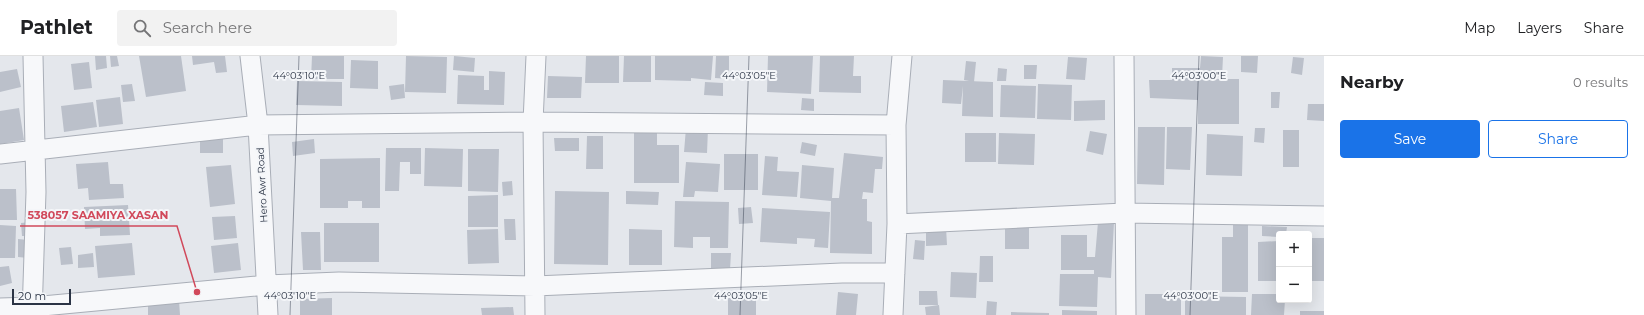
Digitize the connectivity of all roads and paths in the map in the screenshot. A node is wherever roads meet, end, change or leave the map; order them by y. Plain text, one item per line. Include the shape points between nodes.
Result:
1 (33, 56) edge
2 (250, 56) edge
3 (536, 56) edge
4 (902, 56) edge
5 (1124, 56) edge
6 (533, 122) junction
7 (258, 125) junction
8 (896, 125) junction
9 (35, 150) junction
10 (0, 154) edge
11 (1124, 213) junction
12 (1324, 216) edge
13 (897, 224) junction
14 (895, 273) junction
15 (267, 285) junction
16 (535, 286) junction
17 (0, 308) edge
18 (32, 311) edge
19 (268, 315) edge
20 (535, 315) edge
21 (893, 315) edge
22 (1126, 315) edge

1 - 9 street
2 - 7 street, Hero Awr Road
3 - 6 street
4 - 8 street
5 - 11 street
6 - 7 street
6 - 8 street
6 - 16 street
7 - 9 street
7 - 15 street, Hero Awr Road
8 - 13 street
9 - 10 street
9 - 18 street
11 - 12 street
11 - 13 street
11 - 22 street
13 - 14 street
14 - 16 street
14 - 21 street
15 - 16 street via 340,282
15 - 18 street
15 - 19 street, Hero Awr Road
16 - 20 street
17 - 18 street

